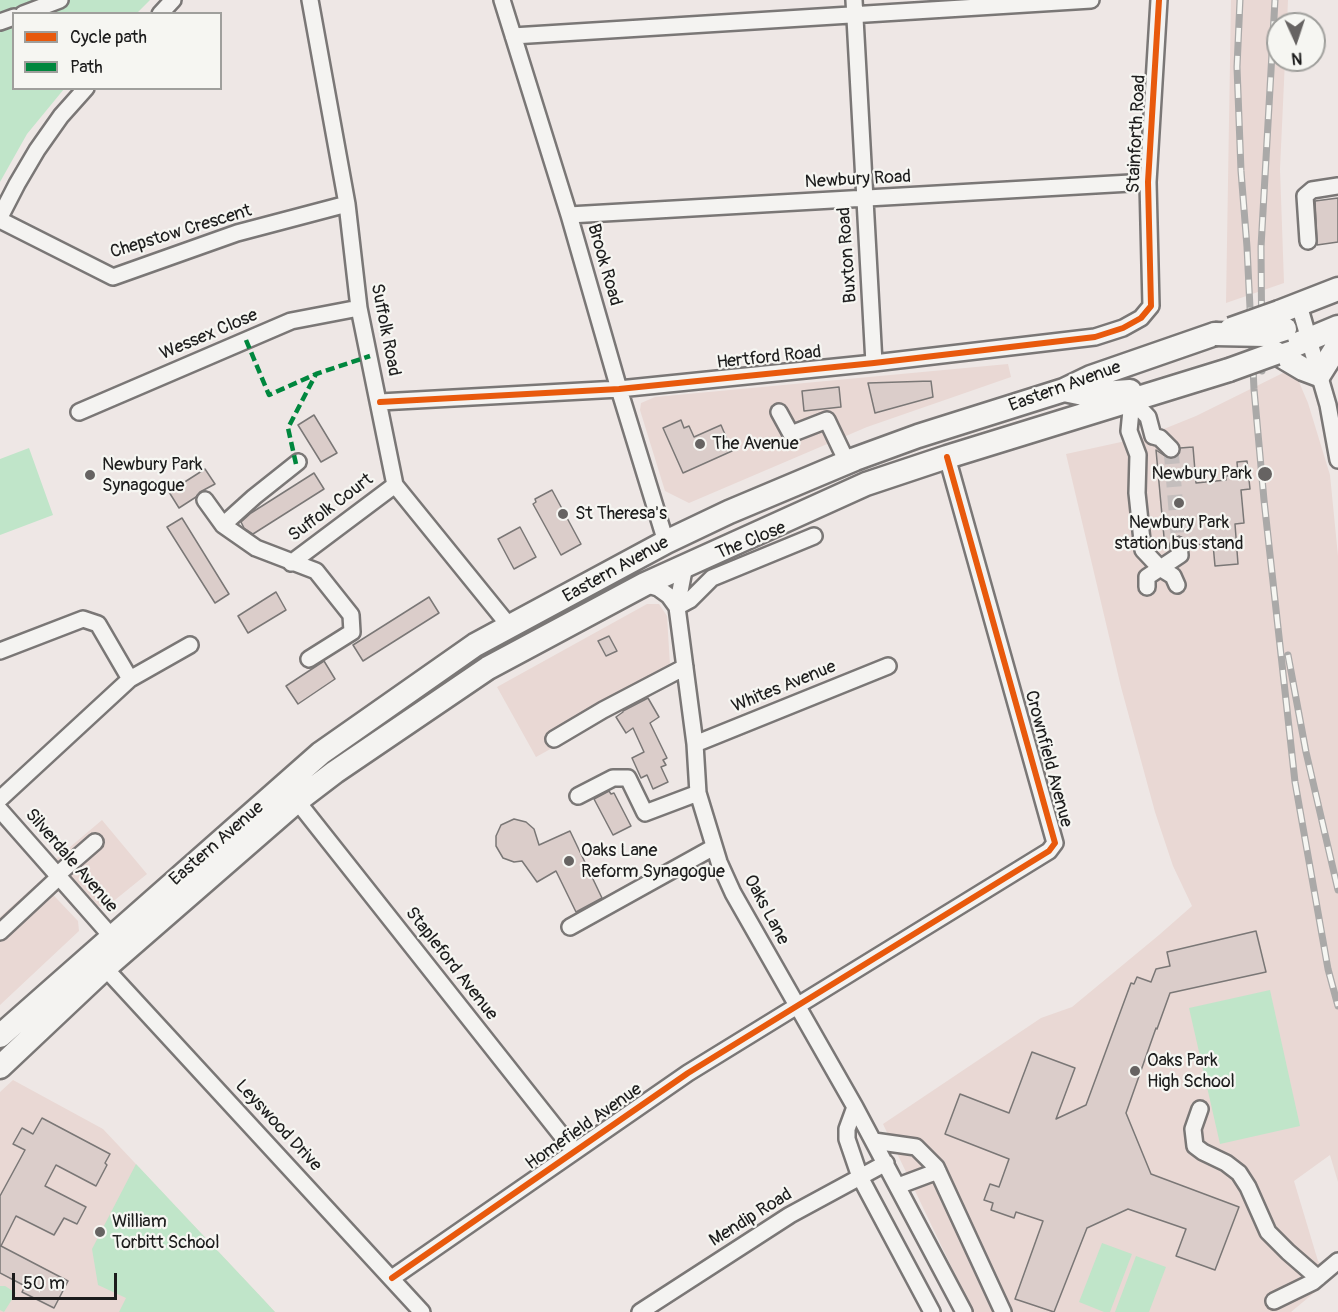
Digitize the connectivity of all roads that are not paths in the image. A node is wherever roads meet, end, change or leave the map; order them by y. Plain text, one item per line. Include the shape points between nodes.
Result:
1 (60, 0) edge
2 (173, 0) edge
3 (310, 0) edge
4 (502, 0) edge
5 (1091, 0) edge
6 (1159, 0) edge
7 (854, 8) edge
8 (28, 12) edge
9 (162, 12) edge
10 (513, 36) junction
11 (84, 90) edge
12 (1148, 182) junction
13 (1338, 186) edge
14 (864, 199) junction
15 (347, 204) junction
16 (569, 215) junction
17 (0, 219) edge
18 (1308, 241) dead end
19 (1338, 289) edge
20 (1151, 306) joint
21 (359, 308) junction
22 (1288, 315) junction
23 (1338, 327) edge
24 (1308, 339) junction
25 (1338, 345) edge
26 (1276, 353) junction
27 (1142, 359) junction
28 (874, 363) junction
29 (1319, 375) junction
30 (619, 389) junction
31 (1064, 390) junction
32 (1131, 396) junction
33 (380, 402) junction
34 (1333, 405) edge
35 (79, 412) dead end
36 (779, 412) dead end
37 (1153, 436) junction
38 (1171, 449) dead end
39 (1138, 455) junction
40 (947, 457) junction
41 (1338, 460) edge
42 (298, 462) dead end
43 (847, 462) junction
44 (395, 485) junction
45 (205, 500) dead end
46 (223, 525) junction
47 (814, 536) dead end
48 (666, 542) junction
49 (1179, 546) dead end
50 (291, 563) junction
51 (685, 565) junction
52 (1160, 567) junction
53 (645, 584) junction
54 (1177, 585) dead end
55 (1147, 587) dead end
56 (677, 607) junction
57 (511, 628) junction
58 (190, 645) dead end
59 (0, 651) edge
60 (309, 659) dead end
61 (888, 666) dead end
62 (685, 667) junction
63 (130, 679) junction
64 (554, 739) dead end
65 (695, 744) junction
66 (698, 793) junction
67 (578, 796) dead end
68 (0, 799) edge
69 (297, 801) junction
70 (0, 810) edge
71 (95, 842) dead end
72 (714, 847) junction
73 (58, 876) junction
74 (570, 927) dead end
75 (0, 932) edge
76 (112, 937) junction
77 (105, 968) junction
78 (796, 1006) junction
79 (0, 1036) edge
80 (0, 1067) edge
81 (855, 1107) junction
82 (1200, 1109) dead end
83 (874, 1141) junction
84 (574, 1151) junction
85 (885, 1163) junction
86 (938, 1171) junction
87 (860, 1177) junction
88 (898, 1186) junction
89 (1328, 1270) edge
90 (392, 1278) junction
91 (1274, 1301) dead end
92 (422, 1312) edge
93 (640, 1312) edge
94 (932, 1312) edge
95 (964, 1312) edge
96 (1003, 1312) edge

1 - 8 street
2 - 9 street
3 - 15 street, Suffolk Road
4 - 10 street, Brook Road
5 - 7 street
6 - 12 street, Stainforth Road
7 - 10 street
7 - 14 street, Buxton Road
10 - 16 street, Brook Road
11 - 17 street via 37,150
12 - 14 street, Newbury Road
12 - 20 street, Stainforth Road
13 - 18 street via 1312,190 1305,196
14 - 16 street, Newbury Road
14 - 28 street, Buxton Road
15 - 17 street, Chepstow Crescent via 237,233 113,277
15 - 21 street, Suffolk Road
16 - 30 street, Brook Road
19 - 22 highway, Eastern Avenue
20 - 28 street, Hertford Road via 1124,328 1095,338
21 - 33 street, Suffolk Road
21 - 35 street, Wessex Close via 291,321
22 - 24 highway
22 - 27 highway, Eastern Avenue, bridge
23 - 24 highway, Eastern Avenue
24 - 26 highway, Eastern Avenue
24 - 29 street
25 - 29 highway
26 - 29 highway
26 - 32 highway, Eastern Avenue, bridge
27 - 31 highway, Eastern Avenue
27 - 32 highway via 1140,377
28 - 30 street, Hertford Road
29 - 34 street
30 - 33 street, Hertford Road
30 - 48 street, Brook Road
31 - 32 highway via 1093,396
31 - 43 highway, Eastern Avenue
32 - 37 street via 1148,417
32 - 39 street via 1129,431
32 - 40 highway, Eastern Avenue
33 - 44 street, Suffolk Road
34 - 41 street
36 - 43 street via 791,434 827,420
37 - 38 street
37 - 39 street
39 - 52 street via 1143,550
40 - 51 highway, Eastern Avenue via 866,484
40 - 78 street, Crownfield Avenue via 1056,843 1049,851
42 - 46 street
43 - 48 highway, Eastern Avenue
44 - 50 street, Suffolk Court
44 - 57 street, Suffolk Road
45 - 46 street, Suffolk Court
46 - 50 street, Suffolk Court via 256,548
47 - 56 street, The Close via 712,578
48 - 57 highway, Eastern Avenue
49 - 52 street via 1180,555
50 - 60 street, Suffolk Court via 316,571 351,615 352,632
51 - 53 highway, Eastern Avenue
51 - 56 street, Oaks Lane
52 - 54 street via 1173,576
52 - 55 street via 1147,577
53 - 56 street via 669,596
53 - 69 highway, Eastern Avenue via 488,668
56 - 62 street, Oaks Lane
57 - 76 highway, Eastern Avenue via 475,645 321,753
58 - 63 street
59 - 63 street via 83,619 98,624
61 - 65 street, Whites Avenue
62 - 64 street
62 - 65 street, Oaks Lane
63 - 68 street
65 - 66 street, Oaks Lane
66 - 67 street via 645,813 628,778 613,778
66 - 72 street, Oaks Lane
69 - 77 highway, Eastern Avenue
69 - 84 street, Stapleford Avenue
70 - 73 street, Silverdale Avenue
71 - 73 street
72 - 74 street
72 - 78 street, Oaks Lane via 733,893
73 - 75 street
73 - 76 street, Silverdale Avenue
76 - 79 highway, Eastern Avenue
77 - 80 highway, Eastern Avenue
77 - 90 street, Leyswood Drive
78 - 81 street, Oaks Lane
78 - 84 street, Homefield Avenue
81 - 83 street, Oaks Lane
81 - 87 street via 847,1139
82 - 89 street via 1193,1130 1195,1146 1239,1173 1268,1232 1282,1247
83 - 85 street, Oaks Lane
83 - 86 street via 916,1147
84 - 90 street, Homefield Avenue
85 - 87 street, Mendip Road
85 - 88 street, Oaks Lane
86 - 88 street
86 - 96 street
87 - 93 street, Mendip Road via 790,1215
87 - 94 street
88 - 95 street, Oaks Lane
89 - 91 street
90 - 92 street, Leyswood Drive

